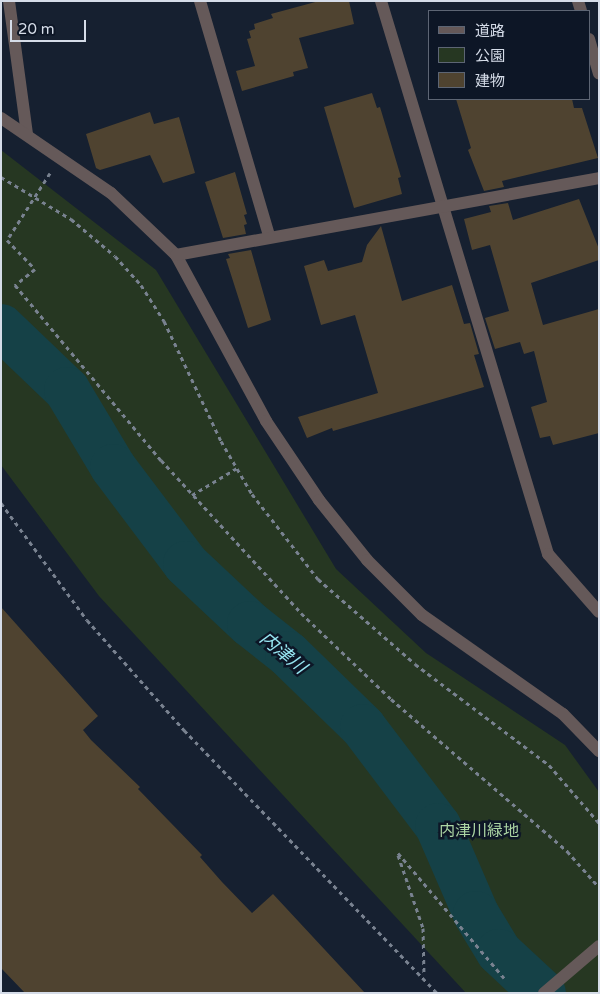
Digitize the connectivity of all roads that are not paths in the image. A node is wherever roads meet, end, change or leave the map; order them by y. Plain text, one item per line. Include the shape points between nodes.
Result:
1 (9, 1) edge
2 (200, 1) edge
3 (381, 1) edge
4 (590, 42) edge
5 (599, 74) edge
6 (1, 118) edge
7 (27, 134) junction
8 (599, 178) edge
9 (442, 206) junction
10 (269, 236) junction
11 (176, 255) junction
12 (599, 612) edge
13 (599, 751) edge
14 (599, 946) edge
15 (544, 993) edge

1 - 7 street
2 - 10 street
3 - 9 street
4 - 5 street
6 - 7 street
7 - 11 street via 111,194
8 - 9 street
9 - 10 street
9 - 12 street via 548,554
10 - 11 street
11 - 13 street via 266,421 319,500 367,560 422,615 564,714
14 - 15 street

